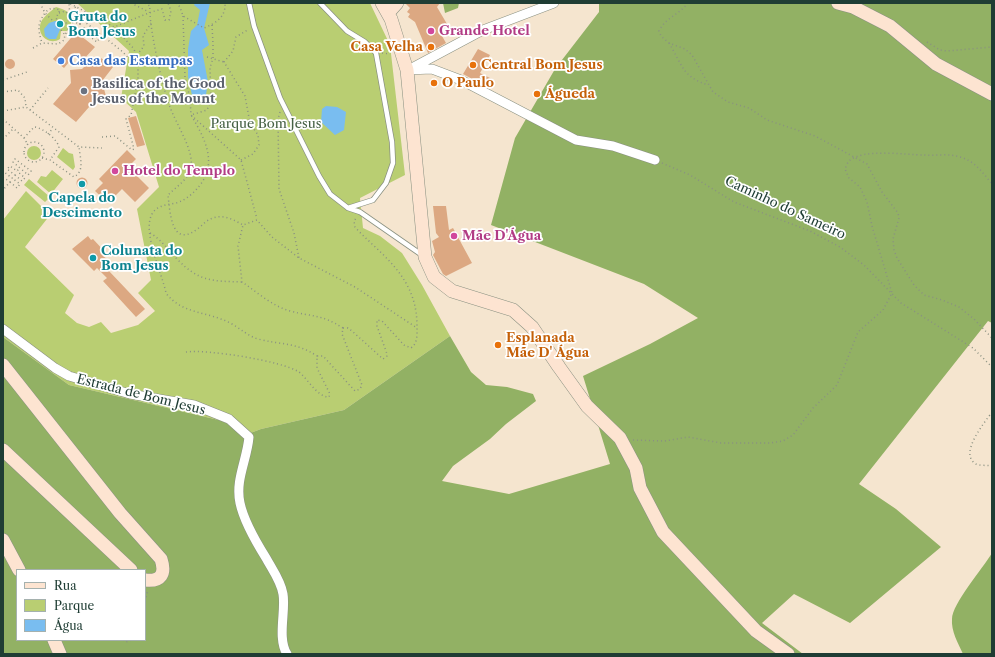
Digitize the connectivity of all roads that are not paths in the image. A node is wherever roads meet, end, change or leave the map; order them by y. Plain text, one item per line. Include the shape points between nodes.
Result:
1 (249, 3) edge
2 (320, 3) edge
3 (554, 3) edge
4 (838, 3) edge
5 (389, 6) edge
6 (407, 70) junction
7 (992, 94) edge
8 (655, 160) road end
9 (348, 208) junction
10 (425, 257) junction
11 (3, 329) edge
12 (3, 365) edge
13 (3, 450) edge
14 (3, 540) edge
15 (18, 569) edge
16 (130, 569) edge
17 (146, 580) edge
18 (54, 641) edge
19 (60, 654) edge
20 (287, 654) edge
21 (788, 654) edge

1 - 9 lane via 254,26 282,104 330,194
2 - 9 lane via 347,32 365,42 376,53 392,142 393,163 386,183 373,200
3 - 6 street via 483,30
4 - 7 main road via 853,7 884,22 936,64
5 - 6 main road
6 - 8 street via 432,69 462,80 576,140 613,146
6 - 10 main road
9 - 10 lane via 368,217
10 - 21 main road via 434,277 452,291 513,310 532,327 587,406 620,438 636,468 640,488 663,532 756,631
11 - 20 street, Estrada de Bom Jesus via 68,376 130,394 194,405 229,419 249,437 239,484 240,504 283,594 282,619
12 - 17 main road via 120,513 161,559 163,573 155,580
13 - 16 main road
14 - 15 main road
18 - 19 main road

